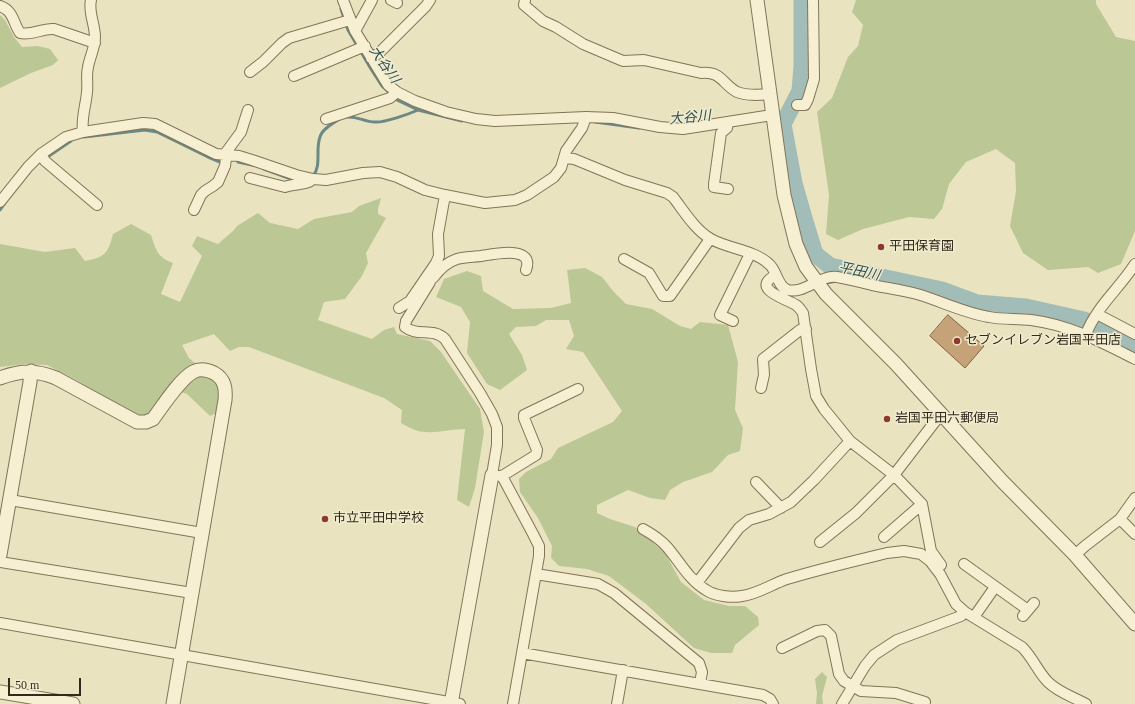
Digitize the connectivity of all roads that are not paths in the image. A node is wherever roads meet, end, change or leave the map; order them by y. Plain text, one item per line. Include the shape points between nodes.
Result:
1 (91, 0) edge
2 (343, 0) edge
3 (372, 0) edge
4 (430, 0) edge
5 (525, 0) edge
6 (757, 0) edge
7 (813, 0) edge
8 (0, 6) edge
9 (346, 22) junction
10 (355, 31) junction
11 (94, 43) junction
12 (361, 48) junction
13 (371, 58) junction
14 (250, 72) dead end
15 (294, 76) dead end
16 (770, 94) junction
17 (394, 95) junction
18 (797, 105) dead end
19 (248, 110) dead end
20 (772, 115) junction
21 (586, 117) junction
22 (326, 119) dead end
23 (728, 122) junction
24 (83, 132) junction
25 (41, 154) junction
26 (226, 156) junction
27 (564, 158) junction
28 (250, 178) dead end
29 (313, 180) junction
30 (728, 189) dead end
31 (445, 195) junction
32 (0, 202) edge
33 (97, 205) dead end
34 (194, 210) dead end
35 (710, 239) junction
36 (750, 254) junction
37 (624, 259) dead end
38 (1135, 264) edge
39 (526, 270) dead end
40 (776, 275) junction
41 (428, 281) junction
42 (816, 281) junction
43 (399, 308) dead end
44 (1095, 316) junction
45 (733, 322) dead end
46 (806, 329) junction
47 (1087, 331) junction
48 (1135, 334) edge
49 (1135, 359) edge
50 (31, 372) junction
51 (0, 378) edge
52 (760, 388) dead end
53 (578, 389) dead end
54 (942, 416) junction
55 (850, 441) junction
56 (497, 475) junction
57 (894, 475) junction
58 (756, 482) dead end
59 (1135, 498) edge
60 (10, 500) junction
61 (922, 504) junction
62 (781, 508) junction
63 (1120, 519) junction
64 (643, 529) dead end
65 (202, 533) junction
66 (1135, 534) edge
67 (884, 537) dead end
68 (820, 542) dead end
69 (0, 555) edge
70 (1075, 555) junction
71 (0, 562) edge
72 (964, 564) dead end
73 (536, 574) junction
74 (697, 583) junction
75 (995, 587) junction
76 (192, 593) junction
77 (951, 595) junction
78 (1028, 610) dead end
79 (970, 614) junction
80 (0, 623) edge
81 (1135, 624) edge
82 (782, 648) dead end
83 (522, 653) junction
84 (181, 655) junction
85 (623, 670) junction
86 (700, 683) junction
87 (853, 687) junction
88 (0, 692) edge
89 (925, 702) dead end
90 (73, 704) edge
91 (173, 704) edge
92 (454, 704) edge
93 (513, 704) edge
94 (617, 704) edge
95 (773, 704) edge
96 (842, 704) edge
97 (1086, 704) edge

1 - 11 street
2 - 9 street
3 - 10 street
4 - 13 street via 379,53
5 - 16 street via 524,5 543,21 583,44 623,61 644,60 702,74 710,72 737,92 749,95
6 - 16 street
7 - 18 street via 814,79 808,100 804,105
8 - 11 street via 13,16 20,34 26,35 50,28
9 - 10 street
9 - 14 street via 289,38
10 - 12 street
11 - 24 street via 86,76 87,91 81,122
12 - 13 street
12 - 15 street
13 - 17 street
16 - 20 street
17 - 21 street via 476,119
17 - 22 street
19 - 26 street via 241,132
20 - 23 street
20 - 42 street via 784,195 796,244 806,267
21 - 23 street via 613,118 683,130
21 - 27 street
23 - 30 street via 727,128 721,133 714,184 714,187
24 - 25 street via 66,137
24 - 26 street via 143,123 155,124 207,150
25 - 32 street
25 - 33 street via 45,161
26 - 29 street via 239,156
26 - 34 street via 218,182 200,195
27 - 31 street via 561,168 554,177 515,200 485,203
27 - 35 street via 574,159 625,180 667,193
28 - 29 street via 285,187
29 - 31 street via 380,172
31 - 41 street via 438,234 439,256
35 - 36 street
35 - 37 street via 670,296 663,296 649,273
36 - 40 street via 769,263
36 - 45 street via 720,315
38 - 44 street
39 - 41 street via 528,265 523,255 505,253 456,259 445,265
40 - 42 street via 786,289 796,291
40 - 46 street via 770,278 768,289 803,312
41 - 43 street via 410,301
41 - 56 street via 405,327 410,331 440,335 445,339 480,393 497,427
42 - 47 street via 835,277 917,294 989,318 1031,320
42 - 54 street
44 - 47 street
44 - 48 street
46 - 52 street via 800,330 763,359 764,375
46 - 55 street via 816,396
47 - 49 street
50 - 51 street via 12,373
50 - 60 street
50 - 65 street via 56,378 137,422 153,419 186,377 195,371 216,373 226,388 226,400
53 - 56 street via 524,415 537,450 536,454
54 - 57 street
54 - 70 street
55 - 57 street
55 - 62 street via 814,480
56 - 73 street via 539,546
56 - 92 street
57 - 61 street
57 - 68 street via 856,513
58 - 62 street
59 - 63 street
60 - 65 street
60 - 69 street
61 - 67 street
61 - 77 street via 931,551 947,572 952,586
62 - 74 street via 749,520 739,528
63 - 66 street
63 - 70 street
64 - 74 street via 667,547
65 - 76 street
70 - 81 street
71 - 76 street
72 - 75 street
73 - 83 street
73 - 86 street via 598,584 614,593 699,663 702,672
74 - 77 street via 717,595 742,596 792,578 887,553 904,552 921,554 930,561
75 - 78 street
75 - 79 street
76 - 84 street
77 - 79 street via 956,604
79 - 87 street via 896,640 874,655
79 - 97 street via 1022,648 1030,655 1049,683
80 - 84 street
82 - 87 street via 817,631 826,630 831,636 839,674
83 - 85 street
83 - 93 street
84 - 91 street
84 - 92 street
85 - 86 street
85 - 94 street
86 - 95 street via 763,695
87 - 89 street via 861,691 896,693
87 - 96 street
88 - 90 street

